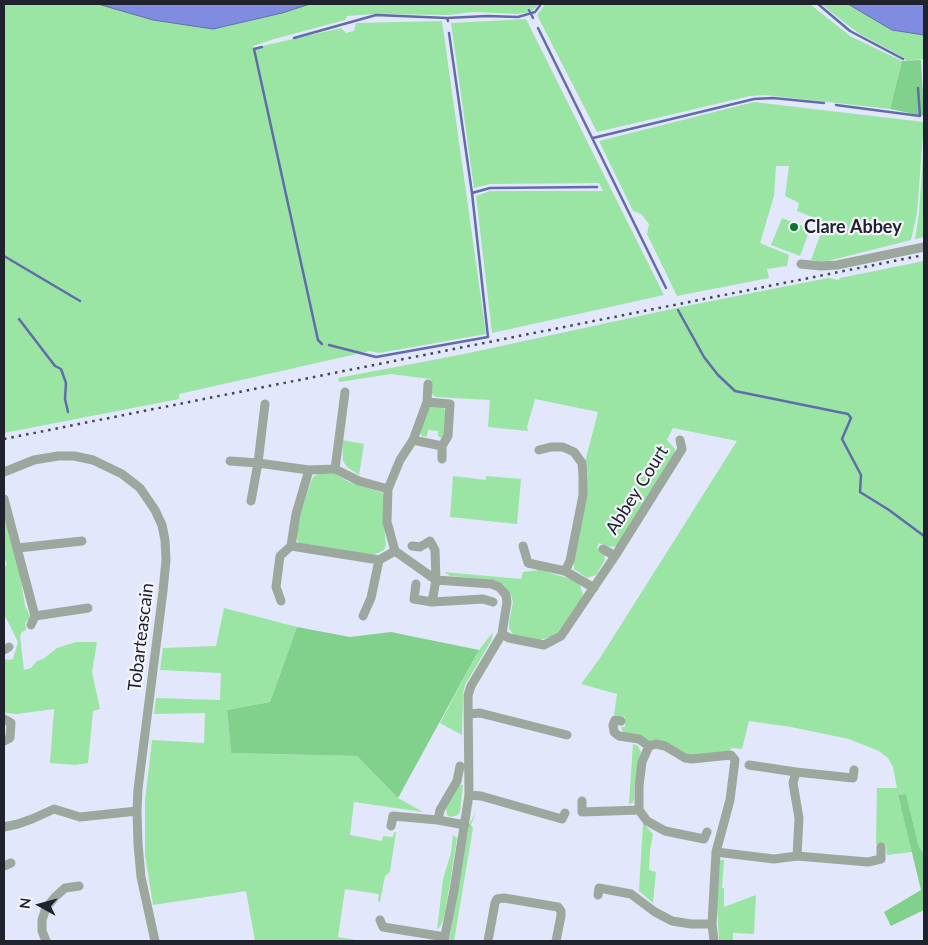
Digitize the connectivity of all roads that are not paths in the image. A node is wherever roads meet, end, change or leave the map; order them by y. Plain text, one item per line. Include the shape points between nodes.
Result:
1 (924, 247) edge
2 (801, 264) dead end
3 (428, 384) dead end
4 (344, 392) dead end
5 (427, 402) junction
6 (265, 404) dead end
7 (413, 440) junction
8 (680, 440) dead end
9 (442, 446) junction
10 (540, 450) dead end
11 (442, 459) dead end
12 (230, 461) dead end
13 (258, 463) junction
14 (335, 469) junction
15 (310, 470) junction
16 (4, 472) edge
17 (388, 489) junction
18 (4, 499) edge
19 (251, 501) dead end
20 (82, 541) dead end
21 (291, 546) junction
22 (412, 546) dead end
23 (523, 546) dead end
24 (18, 548) junction
25 (603, 549) dead end
26 (395, 551) junction
27 (615, 556) junction
28 (378, 560) junction
29 (565, 571) junction
30 (436, 580) junction
31 (416, 584) dead end
32 (594, 588) junction
33 (281, 600) dead end
34 (432, 602) junction
35 (493, 602) dead end
36 (88, 608) dead end
37 (363, 616) dead end
38 (502, 634) junction
39 (469, 714) junction
40 (4, 719) edge
41 (621, 721) dead end
42 (567, 736) dead end
43 (4, 741) edge
44 (649, 746) junction
45 (748, 765) dead end
46 (460, 766) dead end
47 (854, 770) dead end
48 (796, 772) junction
49 (469, 794) junction
50 (582, 801) dead end
51 (639, 810) junction
52 (137, 811) junction
53 (565, 813) dead end
54 (438, 820) junction
55 (465, 825) junction
56 (391, 826) dead end
57 (4, 827) edge
58 (707, 832) dead end
59 (881, 847) dead end
60 (716, 852) junction
61 (797, 856) junction
62 (79, 886) dead end
63 (598, 895) dead end
64 (380, 920) dead end
65 (712, 924) junction
66 (411, 937) edge
67 (445, 939) edge
68 (46, 941) edge
69 (156, 941) edge
70 (488, 941) edge
71 (556, 941) edge
72 (714, 941) edge

1 - 2 street via 837,265
3 - 5 street
4 - 14 street
5 - 7 street
5 - 9 street via 450,404 448,436
6 - 13 street
7 - 9 street
7 - 17 street
8 - 27 street, Abbey Court via 682,448
9 - 11 street
10 - 29 street, Abbey Court via 551,446 563,447 574,452 582,463 583,495 572,553
12 - 13 street
13 - 15 street
13 - 19 street
14 - 15 street
14 - 17 street via 359,481
15 - 21 street via 296,514
16 - 52 street, Tobarteascain via 34,460 58,456 93,460 122,474 140,488 162,525 166,560
17 - 26 street via 387,522
18 - 24 street
20 - 24 street
21 - 28 street
21 - 33 street via 280,556 276,587
22 - 30 street via 420,547 430,541 435,550
23 - 29 street via 528,563
24 - 36 street via 33,620
25 - 27 street, Abbey Court
26 - 28 street
26 - 30 street
27 - 32 street, Abbey Court
28 - 37 street via 371,598
29 - 32 street
30 - 34 street
30 - 38 street via 499,587 507,602
31 - 34 street via 414,599
32 - 38 street, Abbey Court via 561,636 552,642 544,645
34 - 35 street via 483,599
38 - 39 street via 471,686
39 - 42 street via 480,713
39 - 49 street
40 - 43 street via 11,723 10,738
41 - 44 street via 615,720 614,732 619,736 639,739
44 - 51 street via 642,762
44 - 60 street via 665,746 692,760 731,755 735,760 730,800
45 - 48 street
46 - 54 street via 457,781 440,810
47 - 48 street via 853,778
48 - 61 street
49 - 53 street via 562,819
49 - 55 street
50 - 51 street via 582,812
51 - 58 street via 646,822 665,831 704,839
52 - 57 street via 80,817 54,808 25,822
52 - 69 street, Tobarteascain via 141,877
54 - 55 street
54 - 56 street via 393,816
55 - 67 street
59 - 61 street via 881,860 868,862
60 - 61 street via 774,859
60 - 65 street
62 - 68 street via 65,888 46,908 42,931
63 - 65 street via 599,888 631,894 672,921
64 - 66 street via 383,927
65 - 72 street
66 - 67 street
70 - 71 street via 495,902 504,898 558,907 561,916

